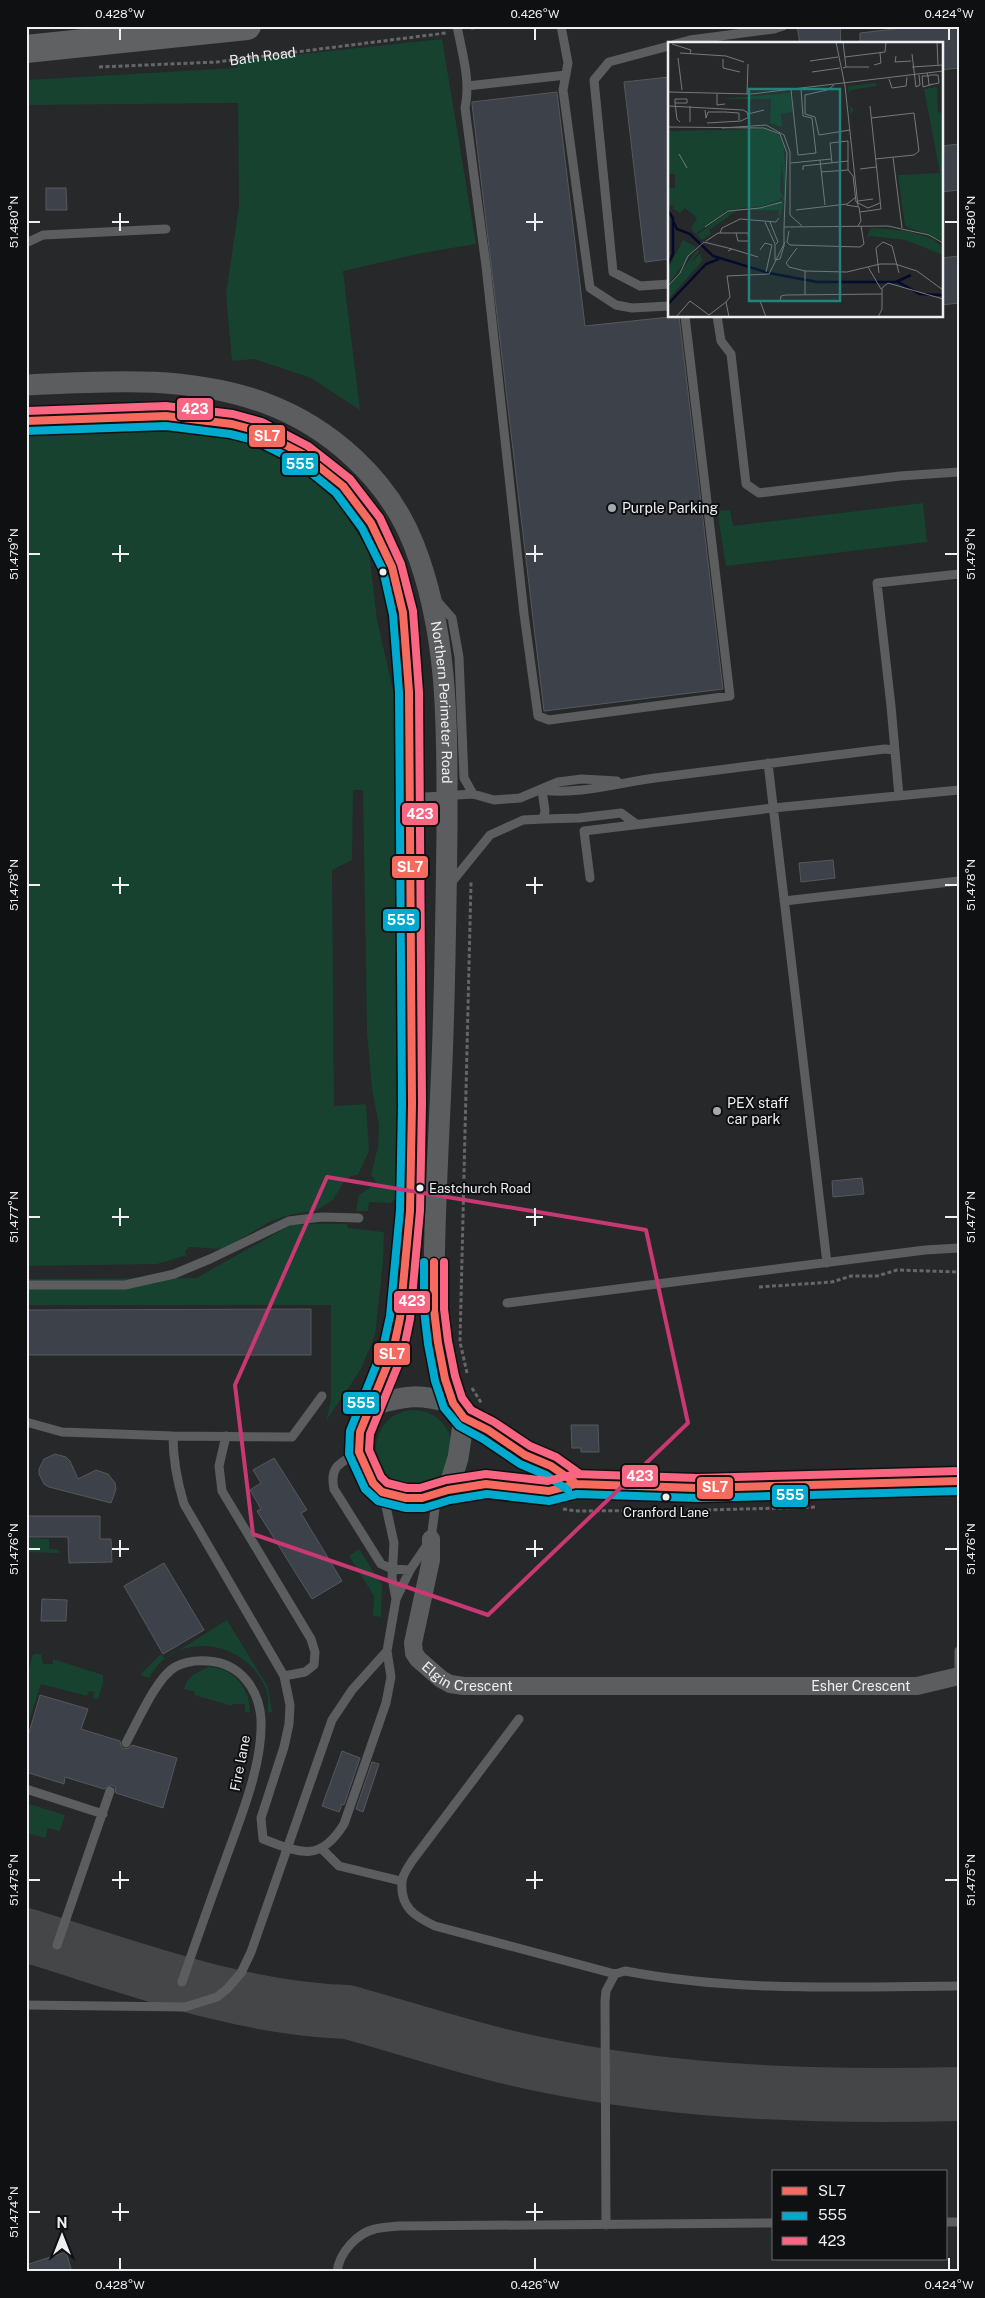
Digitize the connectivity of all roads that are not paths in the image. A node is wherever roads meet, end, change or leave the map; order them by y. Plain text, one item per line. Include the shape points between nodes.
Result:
1 (247, 26) edge
2 (561, 26) edge
3 (783, 26) edge
4 (457, 28) edge
5 (683, 42) edge
6 (668, 46) edge
7 (26, 49) edge
8 (566, 75) junction
9 (467, 86) junction
10 (166, 229) dead end
11 (26, 243) edge
12 (668, 284) edge
13 (668, 306) edge
14 (685, 318) edge
15 (717, 318) edge
16 (26, 385) edge
17 (26, 421) edge
18 (959, 472) edge
19 (959, 574) edge
20 (430, 593) junction
21 (894, 750) junction
22 (768, 763) junction
23 (542, 790) junction
24 (959, 790) edge
25 (473, 794) junction
26 (899, 796) junction
27 (447, 797) junction
28 (410, 798) junction
29 (773, 808) junction
30 (543, 819) junction
31 (636, 824) junction
32 (590, 878) dead end
33 (959, 882) edge
34 (447, 889) junction
35 (784, 901) junction
36 (359, 1218) dead end
37 (959, 1248) edge
38 (826, 1263) junction
39 (26, 1285) edge
40 (508, 1303) dead end
41 (322, 1396) dead end
42 (373, 1405) junction
43 (459, 1411) junction
44 (26, 1422) edge
45 (173, 1436) junction
46 (226, 1436) junction
47 (359, 1452) junction
48 (959, 1481) edge
49 (576, 1484) junction
50 (382, 1492) junction
51 (442, 1492) junction
52 (431, 1539) junction
53 (392, 1569) junction
54 (410, 1570) junction
55 (396, 1599) junction
56 (387, 1651) junction
57 (959, 1651) edge
58 (284, 1676) junction
59 (959, 1676) edge
60 (737, 1685) joint
61 (519, 1719) dead end
62 (126, 1742) dead end
63 (26, 1789) edge
64 (110, 1791) dead end
65 (104, 1814) junction
66 (287, 1848) junction
67 (322, 1849) junction
68 (401, 1880) junction
69 (58, 1944) dead end
70 (614, 1974) junction
71 (182, 1982) dead end
72 (959, 1986) edge
73 (26, 2005) edge
74 (772, 2224) edge
75 (606, 2225) junction
76 (338, 2272) edge

1 - 7 highway
2 - 8 lane via 568,63
3 - 5 lane via 774,30
4 - 9 lane
6 - 12 lane via 609,62 594,80 613,272 640,286
8 - 9 lane
8 - 13 lane via 563,90 590,288 616,305 632,308
9 - 14 lane via 465,108 538,716 550,720 730,696
10 - 11 lane via 42,235
15 - 18 lane via 721,341 731,354 746,484 760,493
16 - 20 street, Northern Perimeter Road via 128,381 183,384 265,403 294,416 343,449 384,491 413,543
17 - 28 street via 166,416 232,424 282,442 303,454 343,486 371,523 392,567 398,588 409,692
19 - 21 lane via 878,583
20 - 25 lane via 452,618 459,657 464,778
20 - 27 street, Northern Perimeter Road via 444,679
21 - 22 lane
21 - 26 lane
22 - 23 lane via 629,781 582,778 558,782
22 - 29 lane
23 - 25 lane via 520,798 494,800
23 - 30 lane
24 - 26 lane
25 - 27 lane
26 - 29 lane
27 - 28 lane
27 - 34 street, Northern Perimeter Road
28 - 42 street via 410,1211 400,1318 393,1351
29 - 31 lane
29 - 35 lane
30 - 31 lane via 621,813
30 - 34 lane via 523,820 490,835
31 - 32 lane via 584,831
33 - 35 lane
34 - 43 street, Northern Perimeter Road via 434,1290 438,1343 445,1379
35 - 38 lane
36 - 39 lane via 322,1217 289,1221 174,1274 125,1285
37 - 38 lane
38 - 40 lane
41 - 46 lane via 292,1437
42 - 43 street via 410,1396 430,1397
42 - 47 street via 360,1432
43 - 49 street
43 - 51 street via 458,1458
44 - 45 lane via 62,1432
45 - 46 lane
45 - 58 lane via 176,1478 184,1504
46 - 58 lane via 219,1466 222,1491 311,1639 315,1652 314,1665 305,1672
47 - 50 street via 366,1472
47 - 53 lane via 334,1470 331,1477 334,1489 380,1564
48 - 49 street via 697,1488
49 - 51 street via 549,1491 499,1484
50 - 51 street via 422,1498
50 - 53 lane via 394,1543
51 - 52 lane
52 - 54 lane
52 - 60 street, Elgin Crescent via 432,1560 413,1643 414,1653 450,1684
53 - 54 lane
53 - 55 lane
54 - 55 lane
55 - 56 lane
56 - 66 lane via 352,1690 332,1720
56 - 67 lane via 391,1677 386,1703 344,1824 334,1840
57 - 59 lane, Esher Crescent
58 - 66 lane via 290,1705 289,1724 261,1818 263,1839
59 - 60 street, Esher Crescent via 918,1686
61 - 68 lane
62 - 71 lane, Fire lane via 160,1683 181,1665 194,1660 216,1661 239,1671 255,1690 261,1718 259,1747 244,1808
63 - 65 lane
64 - 65 lane
65 - 69 lane
66 - 67 lane via 305,1852
66 - 73 lane via 251,1952 228,1989 217,1997 185,2007
67 - 68 lane via 339,1866
68 - 70 lane via 406,1905 415,1916 435,1926
70 - 72 lane via 625,1971 686,1981 800,1988
70 - 75 lane via 605,2000
74 - 75 lane
75 - 76 lane via 399,2226 374,2229 349,2245

